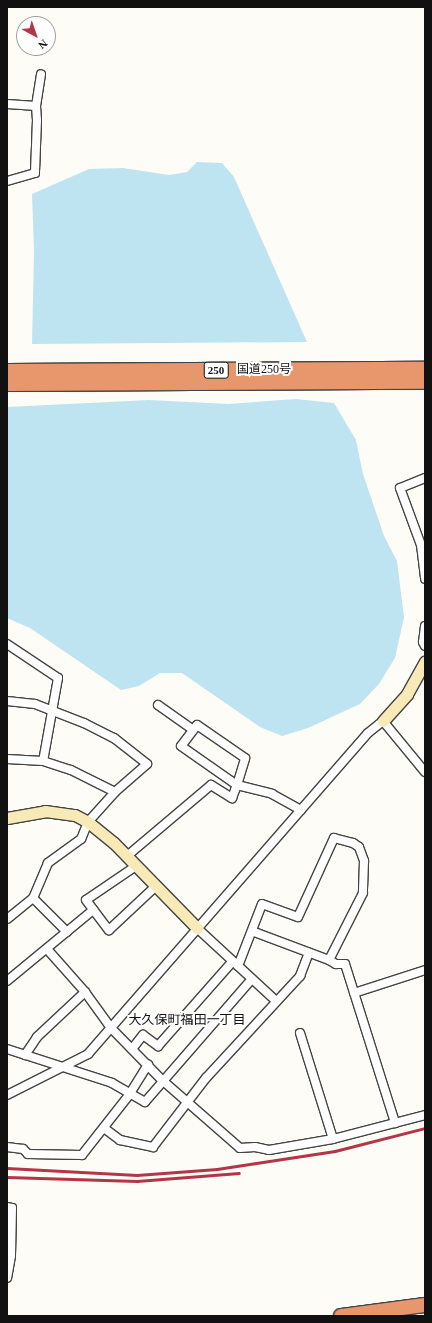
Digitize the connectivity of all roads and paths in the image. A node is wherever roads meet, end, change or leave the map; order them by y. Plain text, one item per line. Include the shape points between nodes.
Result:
1 (41, 74) dead end
2 (7, 104) edge
3 (36, 106) junction
4 (7, 181) edge
5 (425, 369) edge
6 (7, 371) edge
7 (425, 382) edge
8 (7, 384) edge
9 (425, 478) edge
10 (425, 579) edge
11 (425, 626) edge
12 (7, 644) edge
13 (425, 646) edge
14 (425, 662) edge
15 (7, 701) edge
16 (158, 705) dead end
17 (52, 710) junction
18 (383, 721) junction
19 (192, 729) junction
20 (7, 759) edge
21 (43, 761) junction
22 (423, 775) edge
23 (237, 785) junction
24 (115, 792) junction
25 (301, 810) junction
26 (7, 818) edge
27 (88, 822) junction
28 (127, 856) junction
29 (136, 866) junction
30 (156, 886) junction
31 (32, 898) junction
32 (93, 910) junction
33 (8, 915) edge
34 (197, 928) junction
35 (252, 931) junction
36 (67, 932) junction
37 (47, 949) junction
38 (310, 953) junction
39 (328, 960) junction
40 (235, 964) junction
41 (425, 970) edge
42 (8, 978) edge
43 (252, 979) junction
44 (85, 992) junction
45 (354, 993) junction
46 (276, 1001) junction
47 (112, 1028) junction
48 (300, 1033) dead end
49 (7, 1049) edge
50 (132, 1049) junction
51 (25, 1056) junction
52 (148, 1065) junction
53 (61, 1068) junction
54 (162, 1080) junction
55 (7, 1095) edge
56 (129, 1095) junction
57 (186, 1103) junction
58 (425, 1115) edge
59 (395, 1122) junction
60 (104, 1128) junction
61 (333, 1139) junction
62 (7, 1147) edge
63 (9, 1207) edge
64 (7, 1278) edge
65 (425, 1305) edge
66 (341, 1316) edge

1 - 3 street
2 - 3 street
3 - 4 street via 35,173
5 - 6 highway, 国道250号 / 250
7 - 8 highway, 国道250号 / 250
9 - 10 street via 400,488 421,545
11 - 13 street
12 - 17 street via 58,678
14 - 18 street via 407,694
15 - 17 street via 35,704
16 - 19 street
17 - 21 street
17 - 24 street via 114,738 147,764
18 - 22 street
18 - 25 street via 368,733
19 - 23 street via 181,746
19 - 23 street via 197,725 245,758
20 - 21 street
21 - 24 street via 71,770
23 - 25 street via 272,794
23 - 28 street via 232,798 211,784
24 - 27 street
25 - 34 street
26 - 27 street via 45,811 75,815
27 - 28 street via 100,829
27 - 31 street via 81,838 48,863
28 - 29 street
29 - 30 street
29 - 32 street via 86,900
30 - 32 street via 109,930
30 - 34 street
31 - 33 street
31 - 36 street
32 - 36 street
34 - 40 street
34 - 47 street
35 - 38 street
35 - 39 street via 262,904 298,917 334,838 353,843 359,847 364,861 363,892
35 - 40 street
36 - 37 street
37 - 42 street
37 - 44 street
38 - 39 street
38 - 46 street via 300,976
39 - 45 street via 336,964 345,964
40 - 43 street
40 - 50 street via 158,1046 143,1036
41 - 45 street
43 - 46 street
43 - 54 street
44 - 47 street
44 - 51 street via 37,1037
45 - 59 street
46 - 57 street
47 - 50 street
47 - 53 street via 88,1054
48 - 61 street
49 - 51 street
50 - 52 street
51 - 53 street
52 - 54 street
52 - 56 street
53 - 55 street
53 - 56 street via 112,1083
54 - 56 street via 145,1102
54 - 57 street
56 - 60 street
57 - 60 street via 153,1147 120,1140
57 - 61 street via 240,1148 255,1147 269,1150
58 - 59 street
59 - 61 street
60 - 62 street via 82,1155 28,1154 23,1149
63 - 64 street via 11,1256
65 - 66 highway

